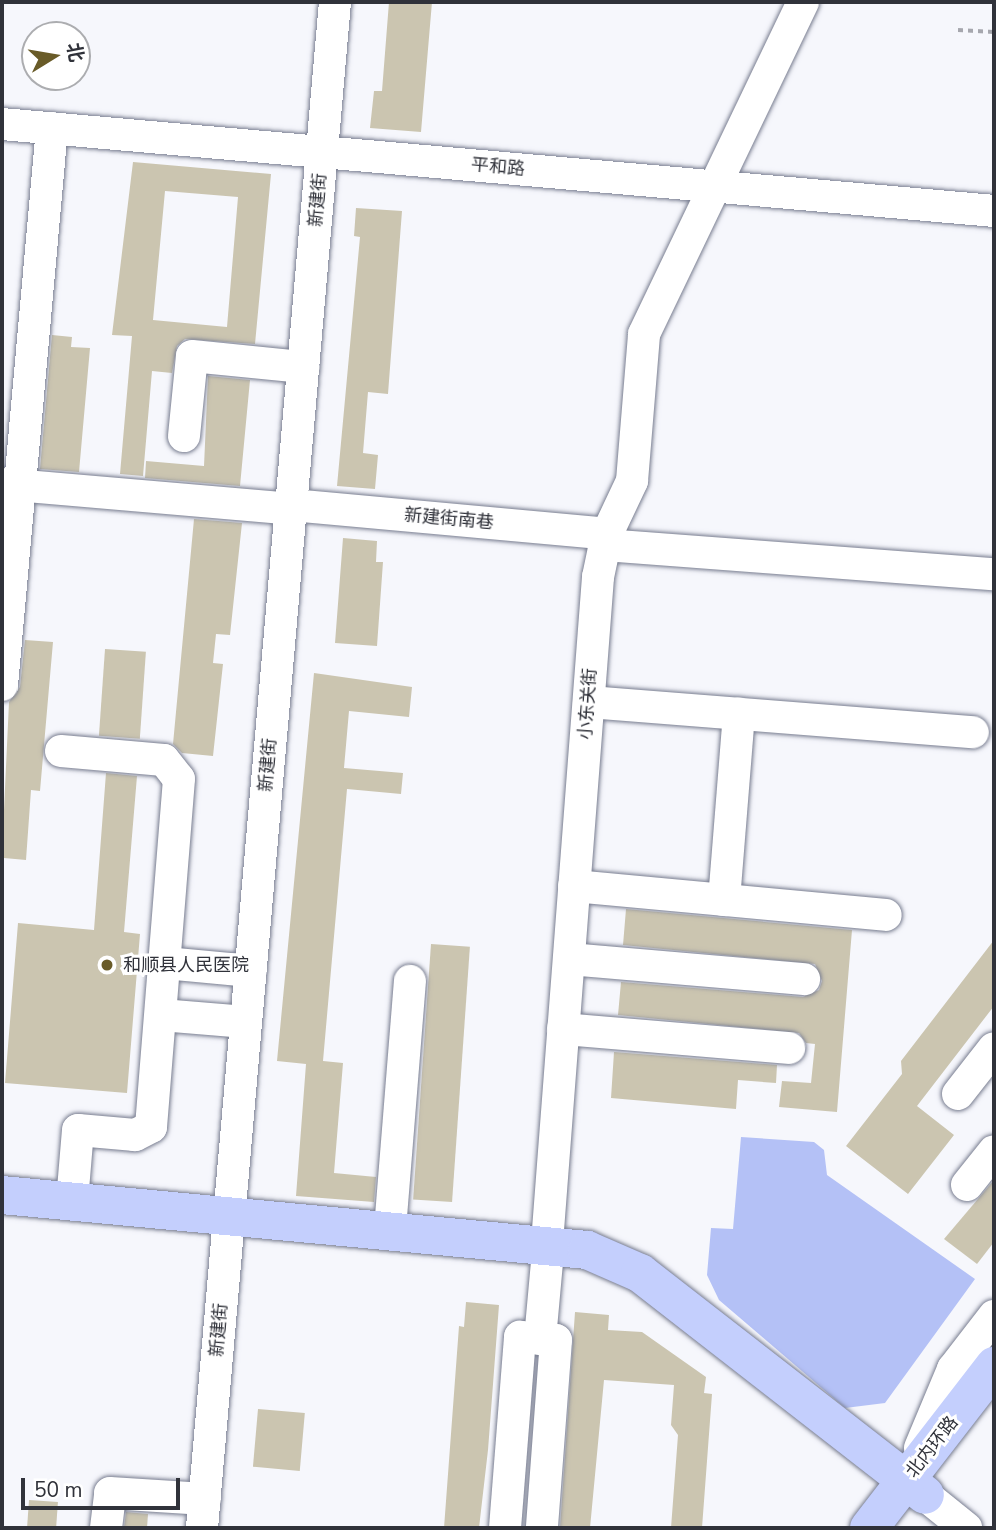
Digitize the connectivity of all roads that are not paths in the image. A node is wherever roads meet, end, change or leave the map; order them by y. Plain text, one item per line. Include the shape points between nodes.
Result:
1 (335, 2) edge
2 (803, 2) edge
3 (2, 124) edge
4 (52, 128) junction
5 (322, 150) junction
6 (710, 186) junction
7 (994, 211) edge
8 (303, 367) junction
9 (184, 436) dead end
10 (11, 485) edge
11 (291, 507) junction
12 (606, 539) junction
13 (994, 574) edge
14 (2, 685) edge
15 (589, 702) junction
16 (739, 714) junction
17 (973, 732) dead end
18 (61, 751) dead end
19 (574, 886) junction
20 (724, 900) junction
21 (887, 915) dead end
22 (569, 959) junction
23 (165, 963) junction
24 (250, 971) junction
25 (804, 979) dead end
26 (410, 981) dead end
27 (161, 1015) junction
28 (246, 1022) junction
29 (563, 1030) junction
30 (789, 1048) dead end
31 (994, 1048) edge
32 (958, 1094) dead end
33 (994, 1151) edge
34 (967, 1185) dead end
35 (2, 1195) edge
36 (72, 1201) junction
37 (2, 1212) edge
38 (228, 1224) junction
39 (390, 1229) junction
40 (547, 1253) junction
41 (994, 1316) edge
42 (540, 1339) junction
43 (994, 1366) edge
44 (994, 1405) edge
45 (912, 1506) edge
46 (203, 1514) edge
47 (106, 1528) edge
48 (505, 1528) edge
49 (542, 1528) edge
50 (869, 1528) edge
51 (966, 1528) edge

1 - 5 street, 新建街
2 - 6 street, 小东关街
3 - 4 street, 平和路
4 - 5 street, 平和路
4 - 10 street
5 - 6 street, 平和路
5 - 8 street, 新建街
6 - 7 street, 平和路
6 - 12 street, 小东关街 via 643,334 632,481
8 - 9 street via 192,356
8 - 11 street, 新建街
10 - 11 street, 新建街南巷
10 - 14 street
11 - 12 street, 新建街南巷
11 - 24 street, 新建街
12 - 13 street, 新建街南巷
12 - 15 street, 小东关街
15 - 16 street
15 - 19 street, 小东关街
16 - 17 street
16 - 20 street
18 - 23 street via 164,760 174,767 179,779
19 - 20 street
19 - 22 street, 小东关街
20 - 21 street
22 - 25 street
22 - 29 street, 小东关街
23 - 24 street
23 - 27 street
24 - 28 street, 新建街
26 - 39 street
27 - 28 street
27 - 36 street via 151,1127 135,1135 78,1130
28 - 38 street, 新建街
29 - 30 street
29 - 40 street, 小东关街
31 - 32 street
33 - 34 street
35 - 36 main road
36 - 38 main road
37 - 38 main road
38 - 39 main road
38 - 40 main road
38 - 46 street, 新建街
39 - 40 main road
40 - 42 street, 小东关街
40 - 45 main road via 587,1250 640,1273
41 - 45 street via 953,1369
42 - 48 street via 520,1337
42 - 49 street via 556,1340
43 - 45 main road, 北内环路
44 - 45 main road, 北内环路
45 - 50 main road, 北内环路
45 - 51 street
46 - 47 street via 110,1493

